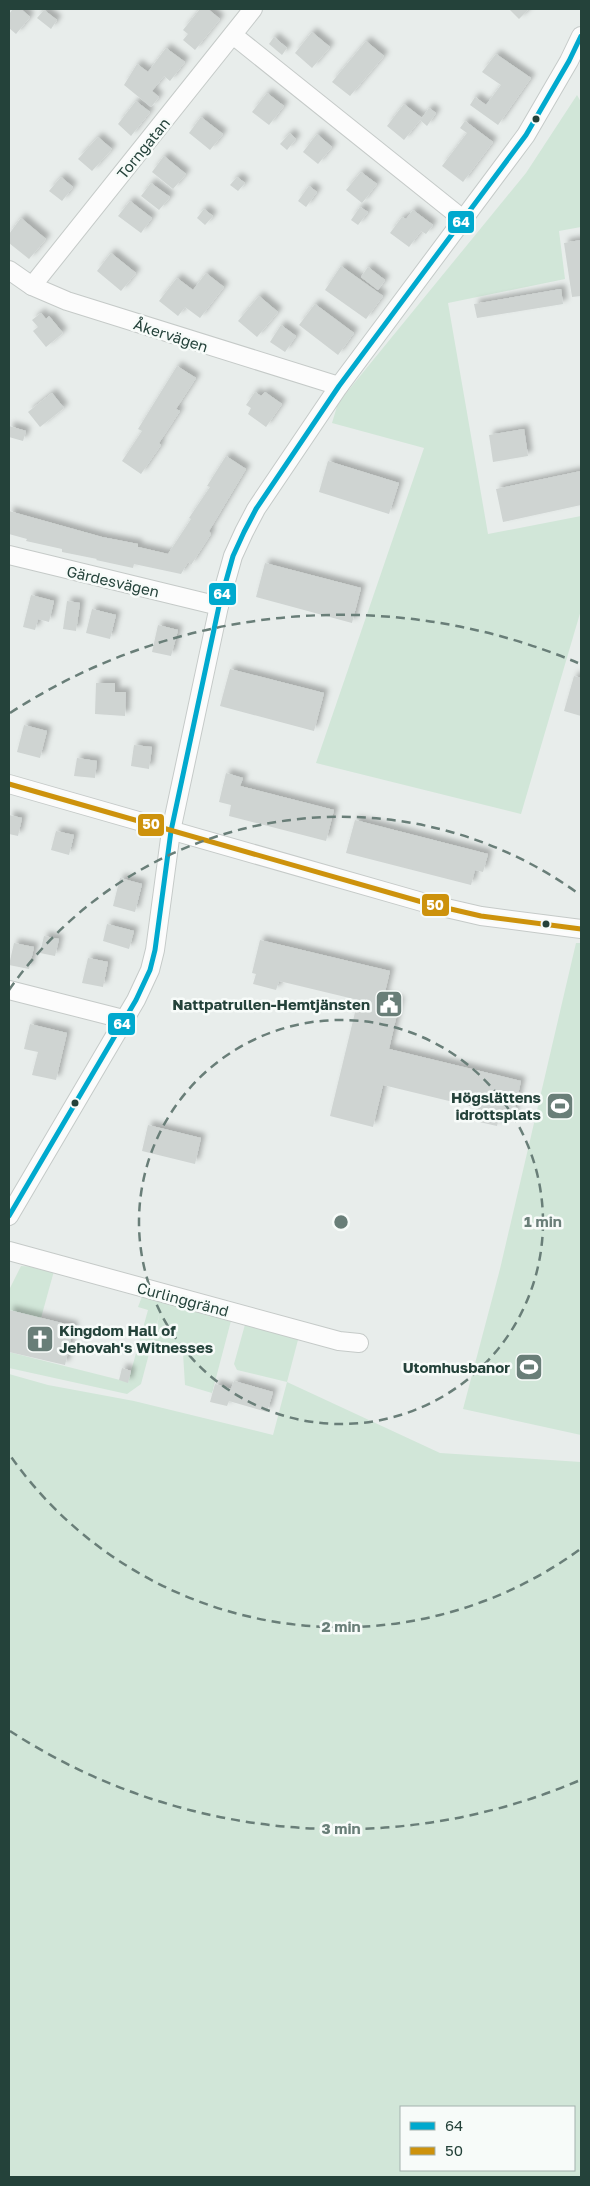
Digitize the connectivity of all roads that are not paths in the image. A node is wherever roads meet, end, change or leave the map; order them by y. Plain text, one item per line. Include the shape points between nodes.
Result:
1 (253, 9) edge
2 (233, 35) junction
3 (581, 36) edge
4 (575, 67) edge
5 (464, 220) junction
6 (9, 270) edge
7 (32, 286) junction
8 (339, 386) junction
9 (9, 555) edge
10 (219, 606) junction
11 (9, 784) edge
12 (172, 831) junction
13 (581, 930) edge
14 (9, 990) edge
15 (123, 1019) junction
16 (9, 1216) edge
17 (9, 1251) edge
18 (359, 1343) dead end

1 - 2 street, Torngatan
2 - 5 street
2 - 7 street, Torngatan
3 - 4 street
4 - 5 street
5 - 8 street
6 - 7 street, Åkervägen
7 - 8 street, Åkervägen via 67,301
8 - 10 street via 256,508 233,556
9 - 10 street, Gärdesvägen
10 - 12 street
11 - 12 street
12 - 13 street via 429,904 481,916
12 - 15 street via 150,970
14 - 15 street
15 - 16 street
17 - 18 street, Curlinggränd

